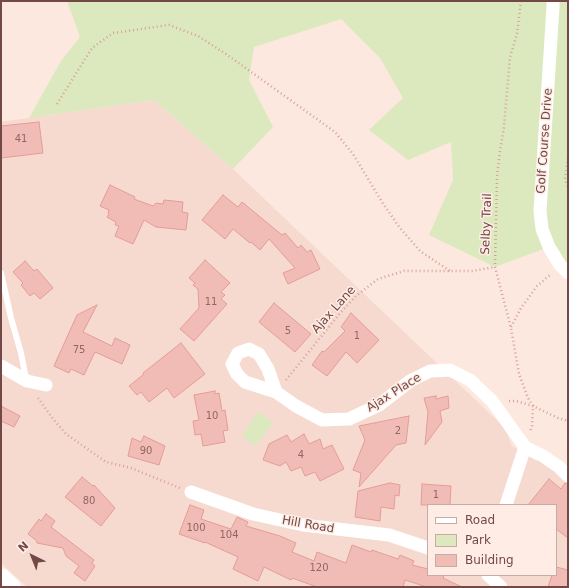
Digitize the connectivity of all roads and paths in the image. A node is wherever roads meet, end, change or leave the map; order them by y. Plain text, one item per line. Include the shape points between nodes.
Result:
1 (521, 1) edge
2 (553, 1) edge
3 (56, 104) dead end
4 (568, 158) edge
5 (568, 187) edge
6 (495, 267) junction
7 (564, 269) edge
8 (450, 271) junction
9 (1, 273) edge
10 (511, 328) junction
11 (1, 366) edge
12 (26, 381) junction
13 (46, 385) dead end
14 (276, 392) joint
15 (492, 401) junction
16 (533, 406) junction
17 (568, 421) edge
18 (525, 447) junction
19 (568, 476) edge
20 (191, 492) joint
21 (506, 504) edge
22 (427, 548) edge
23 (489, 576) edge
24 (1, 577) edge
25 (12, 587) edge
26 (501, 587) edge

1 - 6 path, Selby Trail via 517,34 510,57 497,176
2 - 7 street, Golf Course Drive via 540,211 542,229 549,247
3 - 8 path via 92,48 113,32 169,25 198,36 335,132 353,154 400,228 420,252
4 - 5 path via 565,179
6 - 8 path, Ajax Lane
6 - 10 path, Selby Trail
7 - 10 path via 537,286 521,308
8 - 14 path, Ajax Lane via 404,271 378,279 341,312
9 - 12 lane
10 - 16 path, Selby Trail via 519,374
11 - 12 street
12 - 13 street
12 - 20 path via 66,434 106,462 131,468
14 - 15 street, Ajax Place via 322,420 349,419 379,405 410,381 430,371 450,370 470,380
15 - 16 path via 516,401
15 - 18 street, Ajax Place
16 - 17 path
16 - 18 path via 532,426
18 - 19 street via 543,456
18 - 21 street
20 - 22 street, Hill Road via 253,514 302,525 389,535
23 - 26 street
24 - 25 street

